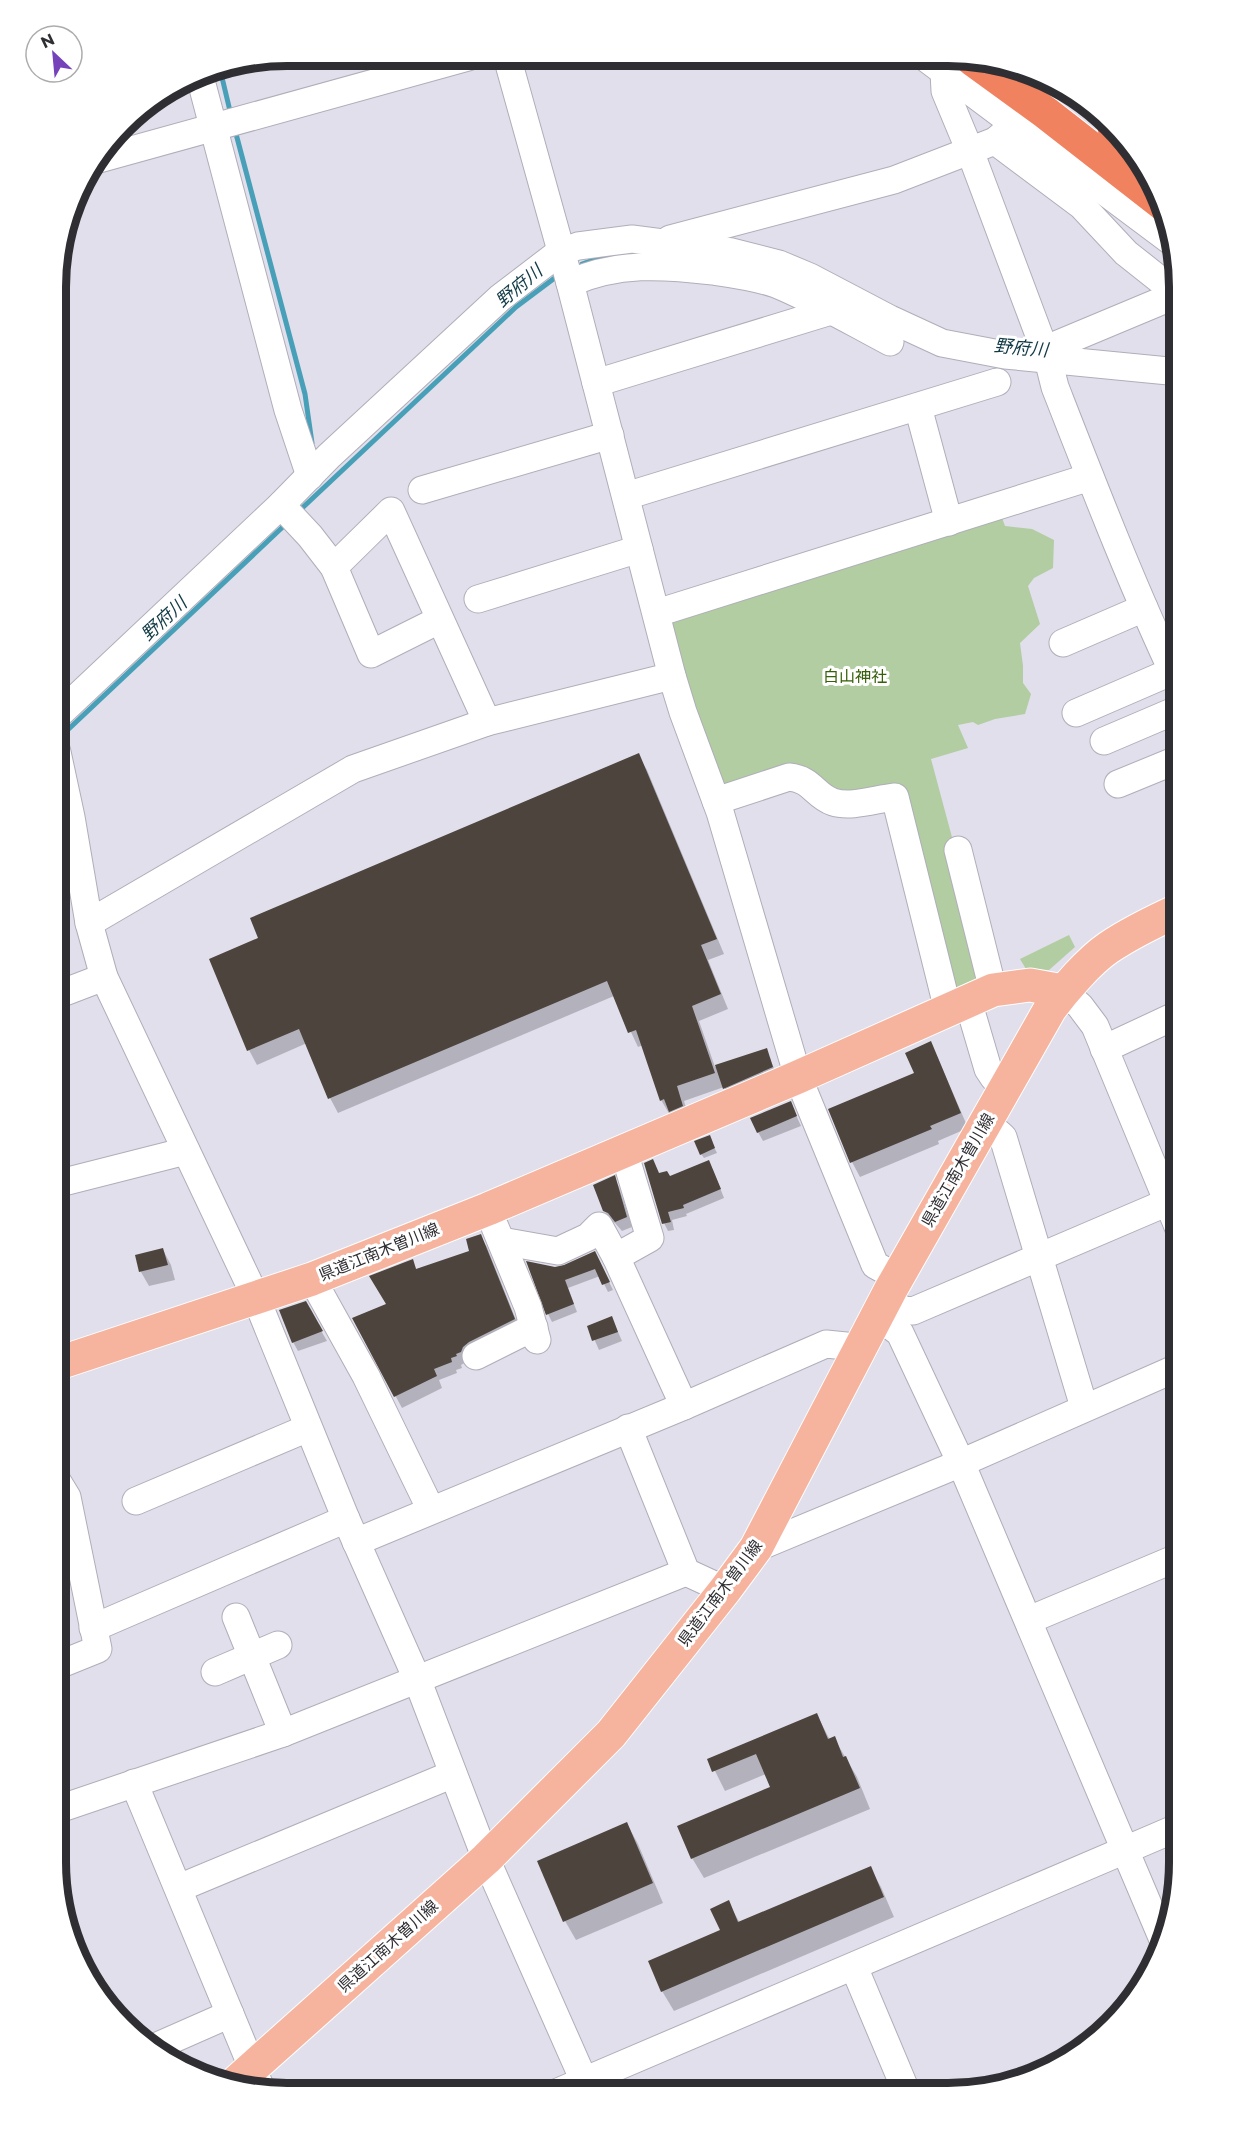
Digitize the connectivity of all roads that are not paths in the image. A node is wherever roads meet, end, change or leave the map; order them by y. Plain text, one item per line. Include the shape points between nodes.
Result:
1 (436, 66) edge
2 (509, 66) edge
3 (935, 66) edge
4 (986, 69) edge
5 (202, 83) edge
6 (214, 128) junction
7 (993, 139) junction
8 (109, 156) edge
9 (1147, 192) edge
10 (1163, 237) edge
11 (660, 242) junction
12 (565, 269) junction
13 (1169, 286) edge
14 (1169, 299) edge
15 (831, 311) junction
16 (890, 342) dead end
17 (1049, 364) junction
18 (1169, 371) edge
19 (997, 382) dead end
20 (596, 383) junction
21 (1169, 385) edge
22 (918, 407) junction
23 (610, 435) junction
24 (310, 476) junction
25 (1090, 477) junction
26 (422, 490) dead end
27 (626, 496) junction
28 (289, 514) junction
29 (949, 522) junction
30 (639, 549) junction
31 (334, 567) junction
32 (478, 598) dead end
33 (1144, 608) junction
34 (657, 614) junction
35 (440, 620) junction
36 (1063, 644) dead end
37 (1169, 657) edge
38 (1169, 669) edge
39 (672, 676) junction
40 (66, 708) edge
41 (1076, 713) dead end
42 (1169, 713) edge
43 (487, 722) junction
44 (1104, 741) dead end
45 (1169, 763) edge
46 (1118, 784) dead end
47 (66, 794) edge
48 (716, 801) junction
49 (958, 850) dead end
50 (1169, 915) edge
51 (89, 923) junction
52 (104, 977) junction
53 (1063, 991) junction
54 (66, 992) edge
55 (970, 1000) junction
56 (1169, 1019) edge
57 (1104, 1049) junction
58 (798, 1077) junction
59 (1006, 1084) junction
60 (986, 1122) junction
61 (186, 1151) junction
62 (624, 1152) junction
63 (66, 1181) edge
64 (1168, 1202) joint
65 (488, 1209) junction
66 (501, 1241) junction
67 (616, 1257) junction
68 (1038, 1257) junction
69 (312, 1279) junction
70 (256, 1298) junction
71 (887, 1298) junction
72 (858, 1351) junction
73 (476, 1356) dead end
74 (66, 1361) edge
75 (1169, 1371) edge
76 (684, 1406) junction
77 (1084, 1407) junction
78 (308, 1428) junction
79 (627, 1428) junction
80 (961, 1462) junction
81 (66, 1495) edge
82 (136, 1501) dead end
83 (430, 1510) junction
84 (351, 1531) junction
85 (756, 1548) junction
86 (1169, 1561) edge
87 (686, 1572) junction
88 (725, 1590) junction
89 (236, 1617) dead end
90 (1029, 1620) junction
91 (93, 1628) junction
92 (278, 1645) dead end
93 (252, 1657) junction
94 (66, 1662) edge
95 (215, 1672) dead end
96 (417, 1679) junction
97 (283, 1733) junction
98 (453, 1774) junction
99 (134, 1783) junction
100 (66, 1807) edge
101 (1169, 1831) edge
102 (1126, 1850) junction
103 (486, 1859) junction
104 (179, 1888) junction
105 (1158, 1928) edge
106 (854, 1967) junction
107 (230, 2014) junction
108 (162, 2044) edge
109 (249, 2080) edge
110 (250, 2080) edge
111 (585, 2083) edge
112 (596, 2083) edge
113 (903, 2083) edge

1 - 6 street
2 - 12 street
3 - 7 street
3 - 7 street via 945,91
4 - 9 highway
5 - 6 street
6 - 8 street
6 - 24 street via 288,410
7 - 10 street
7 - 11 street via 894,180
7 - 13 street via 1082,206 1126,253
7 - 17 street
11 - 12 street via 632,239 578,246
11 - 17 street via 732,252 779,264 942,343
12 - 15 street via 592,273 645,266 728,273 773,283
12 - 20 street
12 - 24 street via 501,297
14 - 17 street
15 - 16 street
15 - 20 street
17 - 18 street
17 - 21 street
17 - 25 street
19 - 22 street
20 - 23 street
22 - 27 street
22 - 29 street
23 - 26 street
23 - 27 street
24 - 28 street
25 - 29 street
25 - 33 street
27 - 30 street
28 - 31 street
28 - 40 street
29 - 34 street
30 - 32 street
30 - 34 street
31 - 35 street via 371,654
31 - 35 street via 391,511
33 - 36 street
33 - 37 street
34 - 39 street
35 - 43 street
38 - 41 street
39 - 43 street
39 - 48 street
42 - 44 street
43 - 51 street via 353,770
45 - 46 street
47 - 51 street
48 - 55 street via 789,777 801,778 831,801 843,804 895,797
48 - 58 street
49 - 55 street
50 - 53 main road, 県道江南木曽川線 via 1107,949
51 - 52 street
52 - 54 street
52 - 61 street
53 - 55 main road, 県道江南木曽川線 via 1030,985
53 - 57 street via 1095,1026
53 - 59 main road, 県道江南木曽川線
55 - 58 main road, 県道江南木曽川線
55 - 59 street via 988,1069 994,1078
56 - 57 street
57 - 64 street
58 - 62 main road, 県道江南木曽川線
58 - 71 street
59 - 60 main road, 県道江南木曽川線
60 - 68 street via 1003,1137
60 - 71 main road, 県道江南木曽川線
61 - 63 street
61 - 70 street
62 - 65 main road, 県道江南木曽川線
62 - 67 street via 650,1238
64 - 68 street
65 - 66 street
65 - 69 main road, 県道江南木曽川線
66 - 67 street via 558,1251 588,1237 599,1226
66 - 73 street via 535,1333
67 - 76 street
68 - 71 street via 913,1311 904,1310
68 - 77 street
69 - 70 main road, 県道江南木曽川線
69 - 83 street via 366,1376
70 - 74 main road, 県道江南木曽川線
70 - 78 street
71 - 72 main road, 県道江南木曽川線
71 - 80 street
72 - 76 street via 826,1344
72 - 85 main road, 県道江南木曽川線
75 - 77 street
76 - 79 street
77 - 80 street
78 - 82 street
78 - 84 street
79 - 83 street
79 - 87 street
80 - 85 street
80 - 90 street
81 - 91 street
83 - 84 street
84 - 91 street
84 - 96 street
85 - 88 main road, 県道江南木曽川線
86 - 90 street
87 - 88 street
87 - 96 street
88 - 103 main road, 県道江南木曽川線 via 611,1734
89 - 93 street
90 - 102 street
91 - 94 street via 98,1649
92 - 93 street
93 - 95 street
93 - 97 street
96 - 97 street
96 - 98 street
97 - 99 street
98 - 103 street
98 - 104 street
99 - 100 street
99 - 104 street
101 - 102 street
102 - 105 street
102 - 106 street
103 - 110 main road, 県道江南木曽川線
103 - 111 street
104 - 107 street
106 - 112 street
106 - 113 street
107 - 108 street
107 - 109 street

